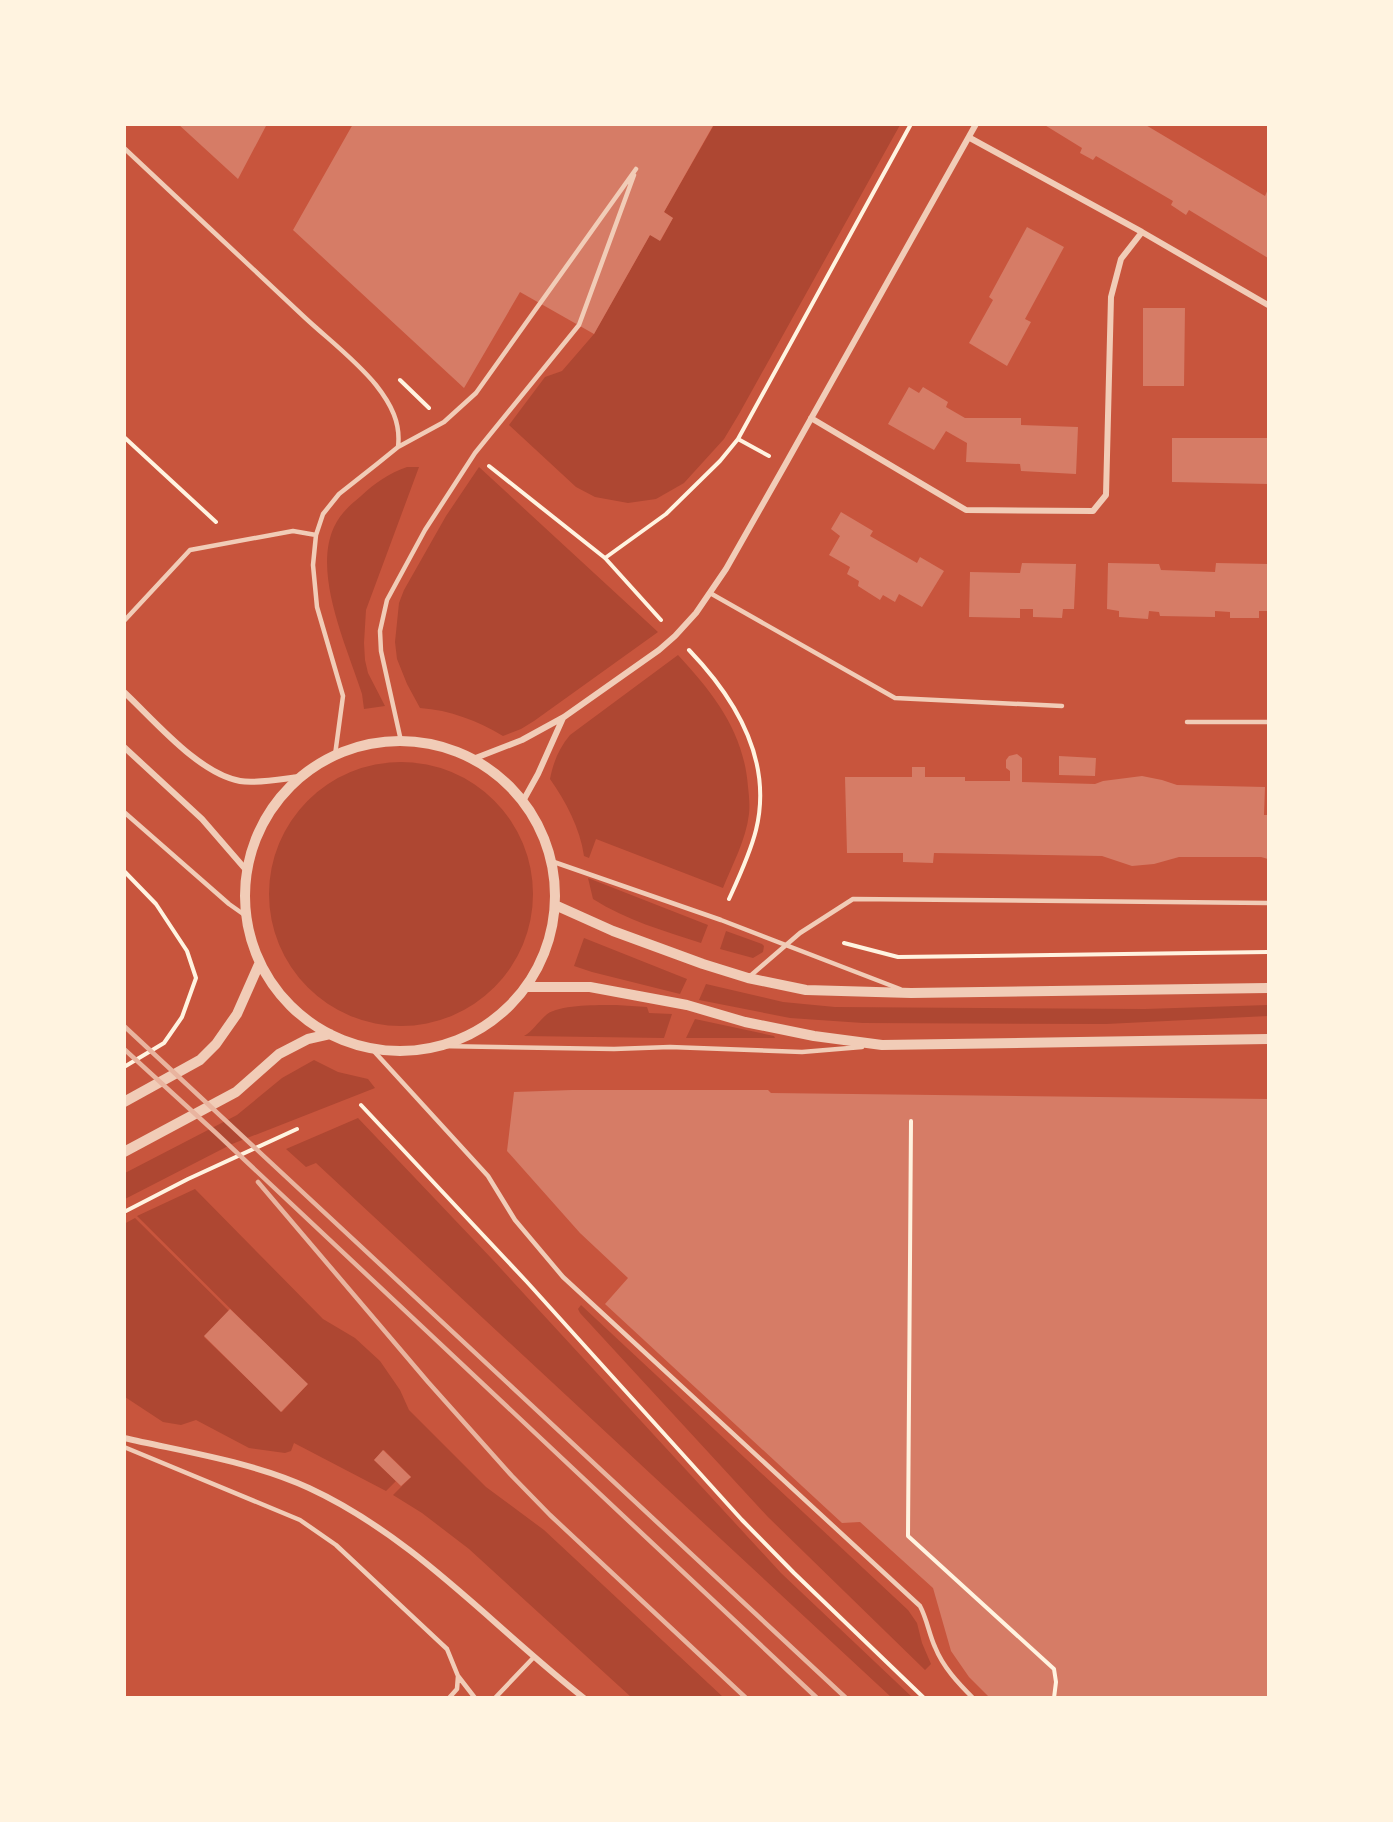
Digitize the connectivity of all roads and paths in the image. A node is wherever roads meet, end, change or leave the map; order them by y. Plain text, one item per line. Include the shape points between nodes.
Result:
1 (911, 124) edge
2 (976, 124) edge
3 (970, 138) junction
4 (124, 148) edge
5 (1142, 232) junction
6 (1269, 304) edge
7 (811, 418) junction
8 (124, 437) edge
9 (738, 439) junction
10 (398, 447) junction
11 (786, 465) junction
12 (216, 522) dead end
13 (316, 535) junction
14 (605, 558) dead end
15 (710, 592) junction
16 (124, 621) edge
17 (124, 692) edge
18 (1062, 706) dead end
19 (564, 717) junction
20 (1187, 722) dead end
21 (1269, 722) edge
22 (401, 741) junction
23 (124, 747) edge
24 (335, 755) junction
25 (473, 759) junction
26 (299, 777) junction
27 (523, 801) junction
28 (124, 812) edge
29 (551, 861) junction
30 (124, 871) edge
31 (247, 871) junction
32 (1269, 903) edge
33 (555, 905) junction
34 (246, 916) junction
35 (835, 942) dead end
36 (787, 945) junction
37 (1269, 952) edge
38 (260, 962) junction
39 (748, 978) junction
40 (526, 987) junction
41 (1269, 988) edge
42 (911, 993) junction
43 (330, 1034) junction
44 (1269, 1039) edge
45 (882, 1045) junction
46 (439, 1046) junction
47 (371, 1048) junction
48 (124, 1067) edge
49 (124, 1102) edge
50 (361, 1105) dead end
51 (911, 1121) dead end
52 (297, 1129) dead end
53 (124, 1152) edge
54 (124, 1212) edge
55 (124, 1438) edge
56 (124, 1447) edge
57 (534, 1657) junction
58 (458, 1676) junction
59 (449, 1698) edge
60 (475, 1698) edge
61 (495, 1698) edge
62 (584, 1698) edge
63 (924, 1698) edge
64 (973, 1698) edge
65 (1054, 1698) edge

1 - 9 path
2 - 3 street
3 - 5 street
3 - 7 street
4 - 10 lane via 377,386 395,416 400,431
5 - 6 street
5 - 7 street via 1121,260 1111,297 1106,495 1093,511 966,510
7 - 11 street
8 - 12 path
9 - 11 path
9 - 14 path via 666,514
10 - 13 lane via 339,494 323,514
10 - 22 lane via 444,422 476,393 636,169 579,325 475,453 425,530 387,600 380,631 381,651
11 - 15 street
13 - 16 lane via 292,531 190,550
13 - 24 lane via 313,565 317,607 343,696
15 - 18 lane via 895,698
15 - 19 street via 696,613 659,650
17 - 26 street via 194,758 219,775 242,782
19 - 25 street via 522,740
19 - 27 street
20 - 21 lane
22 - 24 street via 368,744
22 - 25 street via 438,745
23 - 31 street via 202,819
24 - 26 street
25 - 27 street
26 - 31 street via 265,820
27 - 29 street via 540,830
28 - 34 lane
29 - 33 street
29 - 36 lane
30 - 48 path via 156,904 175,932 187,951 196,978 182,1017 164,1043
31 - 34 street
32 - 36 lane via 853,899
33 - 39 street via 660,949
33 - 40 street via 546,948
34 - 38 street
35 - 37 path via 898,957
36 - 39 lane
36 - 42 lane
38 - 43 street via 289,1004
38 - 49 street via 237,1014 216,1044 200,1060
39 - 42 street via 806,990
40 - 45 street via 590,987 687,1005 814,1036
40 - 46 street via 478,1030
41 - 42 street
43 - 47 street
43 - 53 street via 308,1039 279,1054 236,1092
44 - 45 street
45 - 46 lane via 802,1052
46 - 47 street via 405,1051
47 - 64 lane via 488,1176 515,1220 563,1276 920,1606 944,1665
50 - 63 path via 742,1520
51 - 65 path via 908,1536 1054,1669
52 - 54 path
55 - 57 street via 262,1470 345,1506 445,1578
56 - 58 lane via 300,1520 336,1545 447,1648
57 - 61 lane
57 - 62 street
58 - 59 lane via 457,1689
58 - 60 lane

